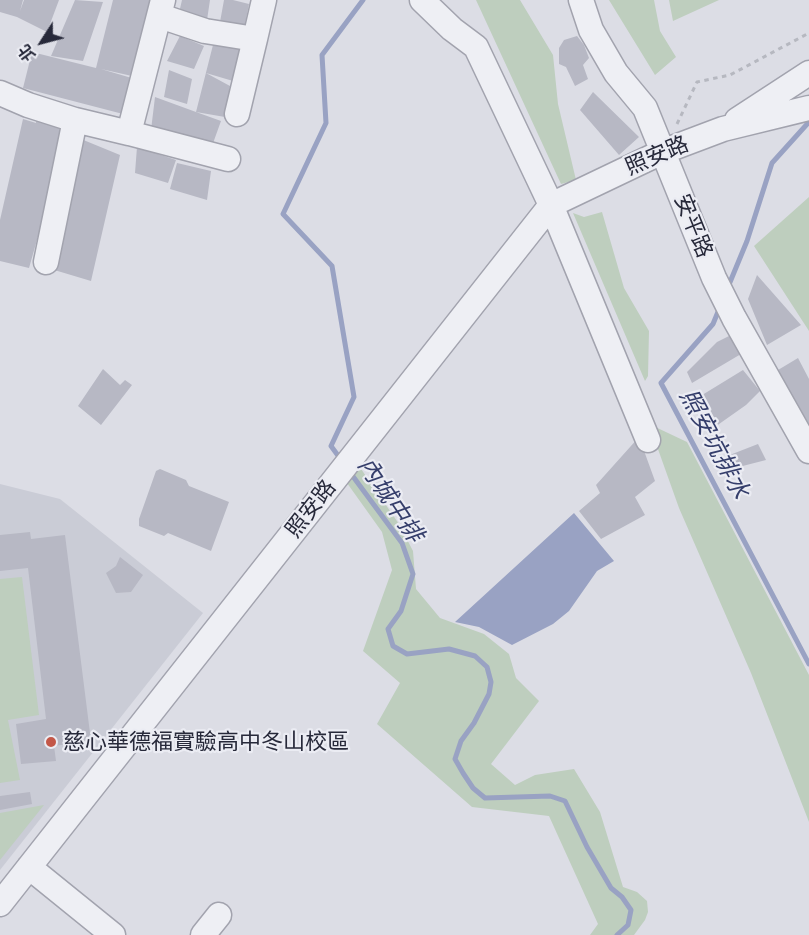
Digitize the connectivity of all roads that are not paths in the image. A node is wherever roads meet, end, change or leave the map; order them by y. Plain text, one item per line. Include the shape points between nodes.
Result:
1 (264, 0) edge
2 (422, 0) edge
3 (581, 0) edge
4 (162, 8) edge
5 (255, 39) junction
6 (809, 73) edge
7 (0, 93) edge
8 (804, 109) edge
9 (237, 114) dead end
10 (75, 120) junction
11 (723, 129) junction
12 (129, 134) junction
13 (662, 152) junction
14 (228, 159) dead end
15 (552, 205) junction
16 (46, 262) dead end
17 (648, 440) dead end
18 (809, 451) edge
19 (29, 867) junction
20 (0, 904) edge
21 (219, 915) dead end
22 (113, 935) edge
23 (203, 935) edge

1 - 5 street
2 - 15 street via 476,46
3 - 13 street, 安平路 via 591,30 616,73 645,108
4 - 5 street via 205,31
4 - 12 street
5 - 9 street
6 - 11 street
7 - 10 street
8 - 11 street
10 - 12 street
10 - 16 street
11 - 13 street, 照安路
12 - 14 street
13 - 15 street, 照安路
13 - 18 street, 安平路 via 714,278
15 - 17 street
15 - 19 street, 照安路
19 - 20 street, 照安路
19 - 22 street
21 - 23 street

